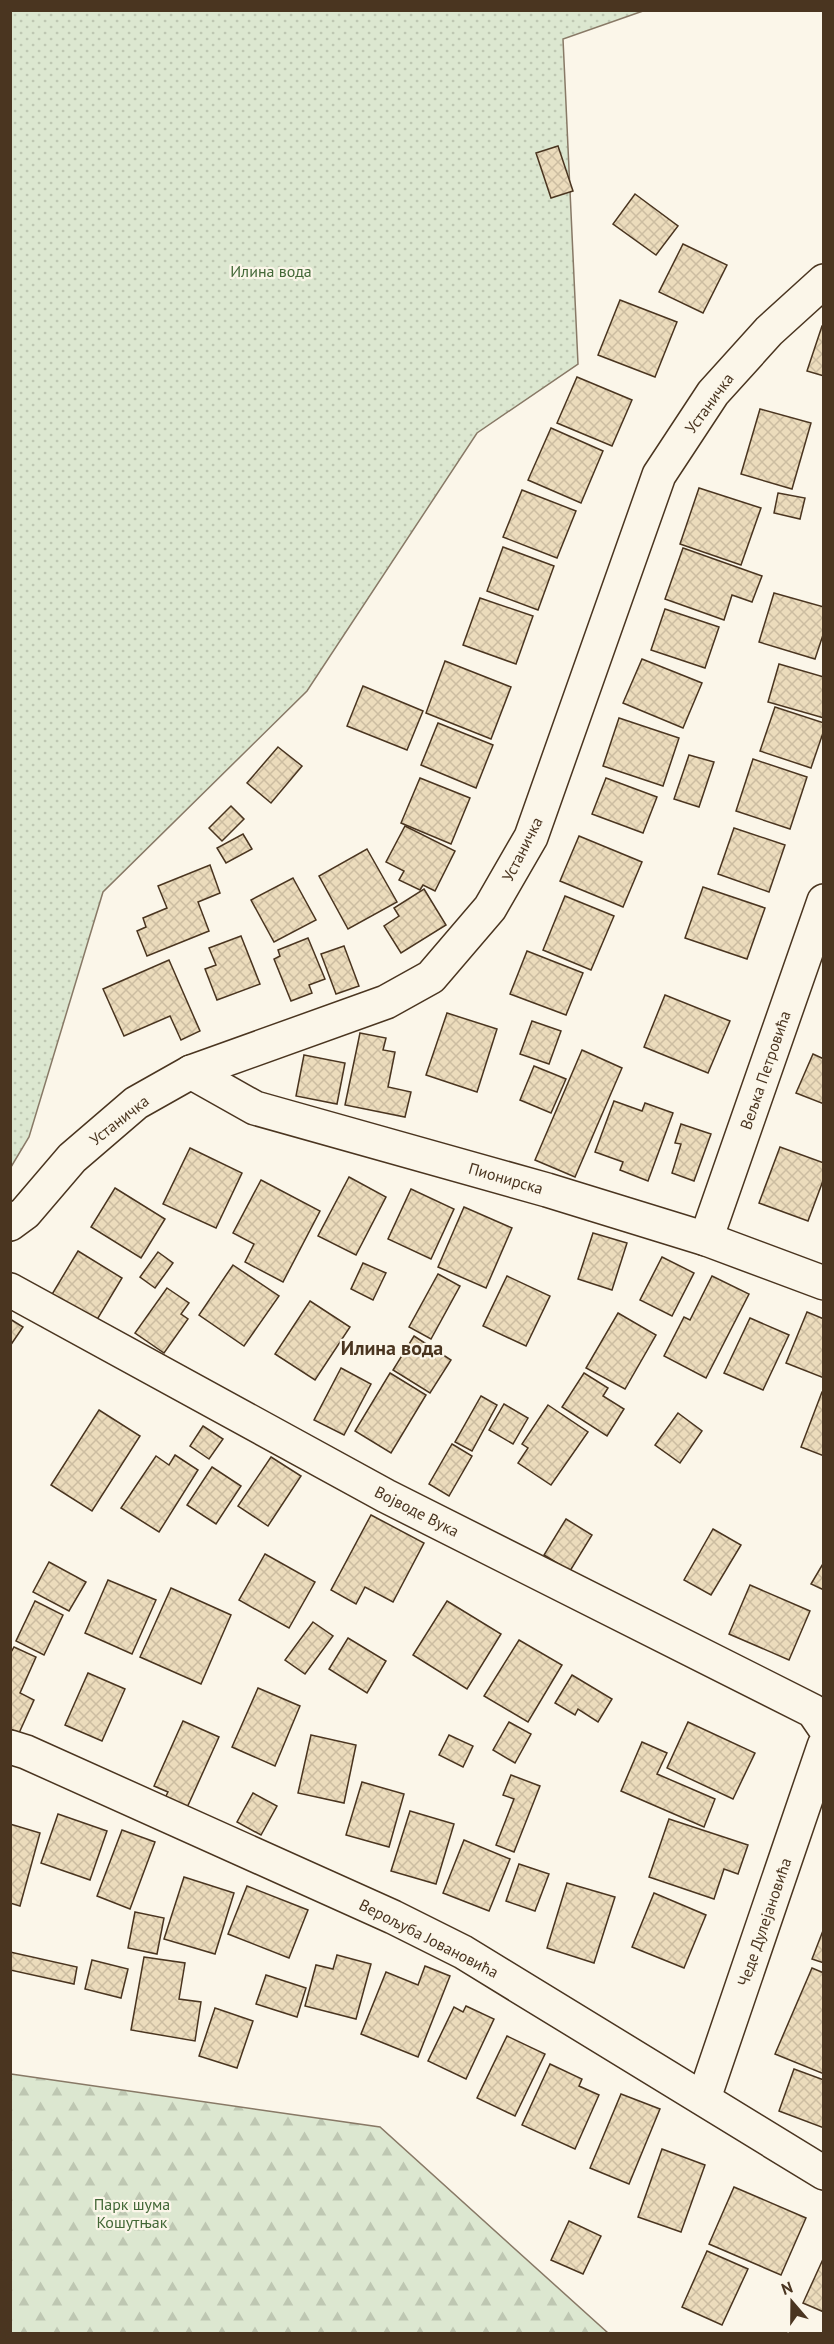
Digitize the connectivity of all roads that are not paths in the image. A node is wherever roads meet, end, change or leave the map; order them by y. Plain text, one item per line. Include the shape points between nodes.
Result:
1 (824, 281) edge
2 (824, 901) edge
3 (191, 1072) junction
4 (10, 1224) edge
5 (706, 1239) junction
6 (824, 1283) edge
7 (10, 1290) edge
8 (824, 1727) edge
9 (824, 1746) edge
10 (10, 1747) edge
11 (704, 2098) junction
12 (824, 2173) edge

1 - 3 street, Устаничка via 769,331 713,393 659,475 531,837 490,908 431,977 386,1002
2 - 5 street, Вељка Петровића
3 - 4 street, Устаничка via 136,1103 72,1158 25,1213
3 - 5 street, Пионирска via 255,1108
5 - 6 street, Пионирска
7 - 8 street, Војводе Вука via 386,1496 813,1711
9 - 11 street, Чеде Дулејановића
10 - 11 street, Верољуба Јовановића via 453,1947
11 - 12 street, Верољуба Јовановића

